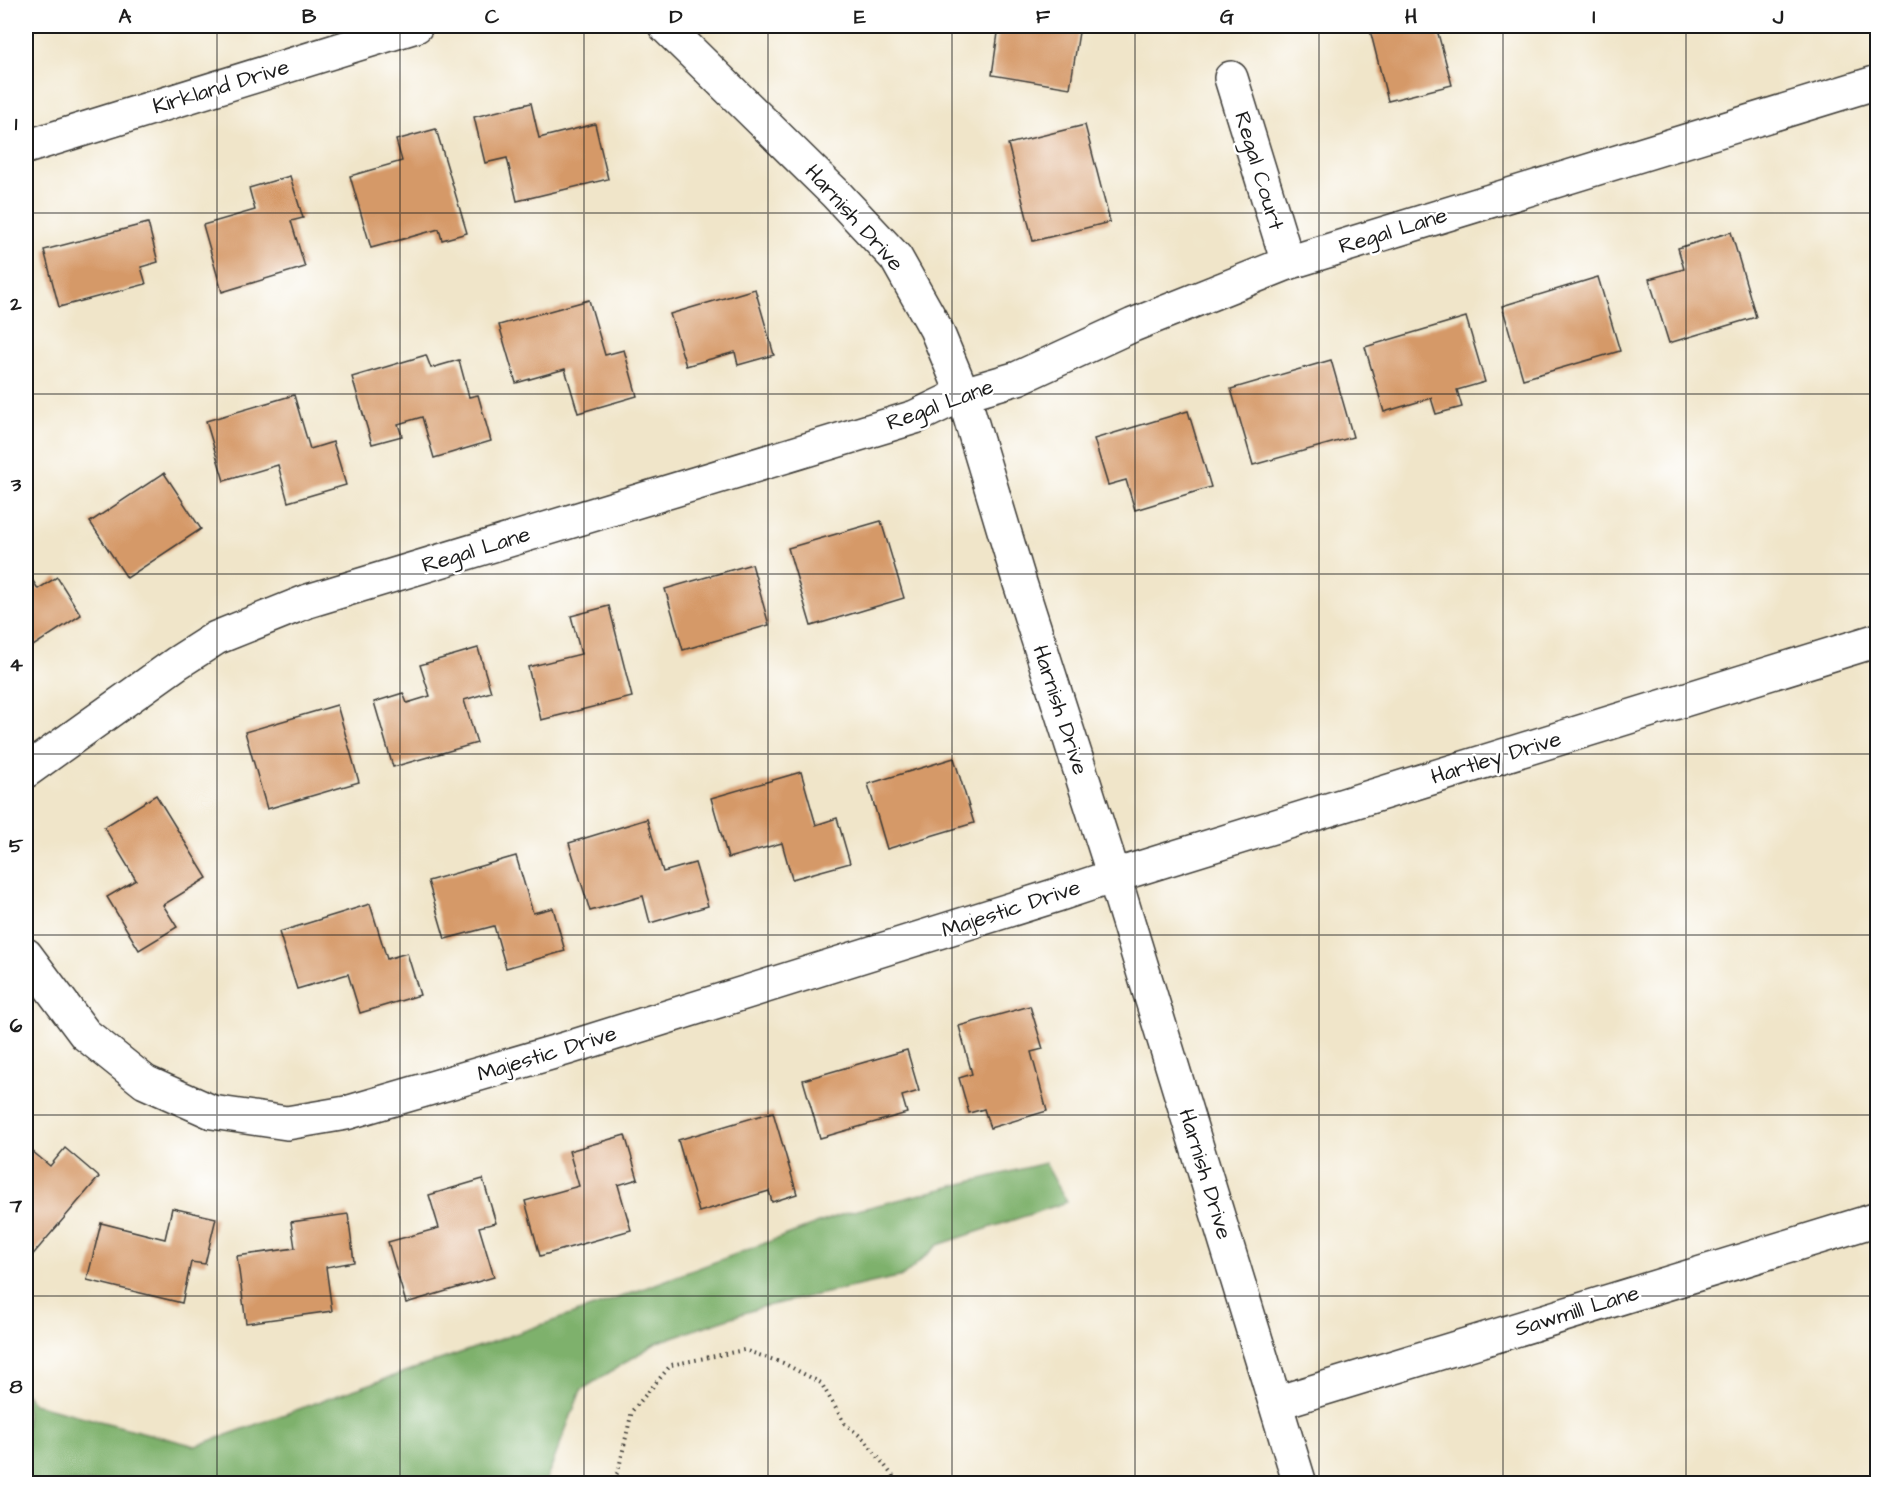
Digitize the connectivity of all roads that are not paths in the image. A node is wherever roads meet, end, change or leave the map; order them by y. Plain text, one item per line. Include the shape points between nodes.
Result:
1 (416, 26) edge
2 (665, 26) edge
3 (1231, 78) dead end
4 (1878, 82) edge
5 (26, 147) edge
6 (1288, 263) junction
7 (963, 394) junction
8 (1878, 640) edge
9 (26, 771) edge
10 (1114, 876) junction
11 (26, 955) edge
12 (1878, 1219) edge
13 (1276, 1403) junction
14 (1300, 1484) edge

1 - 5 street, Kirkland Drive
2 - 7 street, Harnish Drive via 897,258 936,329
3 - 6 street, Regal Court
4 - 6 street, Regal Lane
6 - 7 street, Regal Lane via 1133,325 1018,378
7 - 9 street, Regal Lane via 915,417 308,601 260,619 216,638 177,663
7 - 10 street, Harnish Drive
8 - 10 street, Hartley Drive
10 - 11 street, Majestic Drive via 546,1054 346,1113 287,1123 212,1112 145,1082 85,1034
10 - 13 street, Harnish Drive
12 - 13 street, Sawmill Lane
13 - 14 street, Harnish Drive

